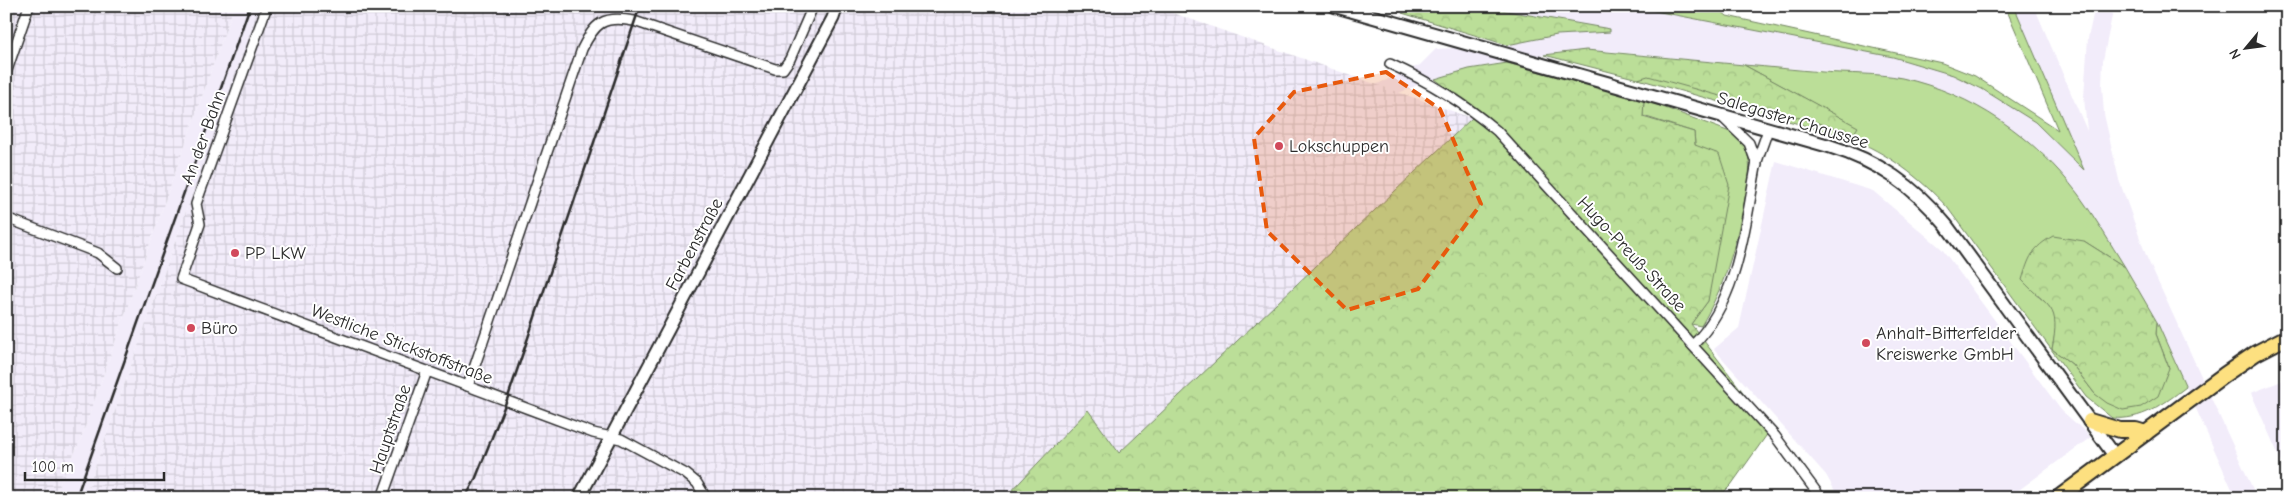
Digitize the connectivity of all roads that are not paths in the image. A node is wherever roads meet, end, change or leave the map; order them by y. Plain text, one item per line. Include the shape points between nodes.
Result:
1 (29, 6) edge
2 (267, 6) edge
3 (813, 6) edge
4 (837, 6) edge
5 (1335, 6) edge
6 (1390, 64) dead end
7 (6, 73) edge
8 (1721, 116) junction
9 (1768, 129) junction
10 (1757, 165) junction
11 (6, 218) edge
12 (117, 268) dead end
13 (181, 279) joint
14 (2287, 337) edge
15 (1693, 345) junction
16 (427, 371) junction
17 (468, 386) junction
18 (2090, 421) junction
19 (2146, 433) junction
20 (612, 436) junction
21 (2115, 456) junction
22 (1818, 496) edge
23 (382, 498) edge
24 (579, 498) edge
25 (706, 498) edge
26 (2058, 498) edge

1 - 7 street
2 - 13 street, An der Bahn via 196,204 200,224
3 - 17 street via 790,60 783,68 774,69 634,21 606,20 593,28 582,49
4 - 20 street, Farbenstraße
5 - 8 main road, Salegaster Chaussee
6 - 15 street, Hugo-Preuß-Straße via 1443,90 1497,131
8 - 9 main road, Salegaster Chaussee
8 - 10 street via 1744,136
9 - 10 street
9 - 18 main road, Salegaster Chaussee via 1860,156 1908,185 1946,225
10 - 15 street via 1731,280 1713,319
11 - 12 street via 98,253
13 - 16 street, Westliche Stickstoffstraße
14 - 19 main road via 2224,375
15 - 22 street, Hugo-Preuß-Straße via 1775,436
16 - 17 street, Westliche Stickstoffstraße
16 - 23 street, Hauptstraße
17 - 20 street, Westliche Stickstoffstraße via 593,433
18 - 19 main road via 2120,430
18 - 21 main road, Salegaster Chaussee
19 - 21 main road
20 - 24 street, Farbenstraße
20 - 25 street, Westliche Stickstoffstraße via 686,474 698,483
21 - 26 main road

